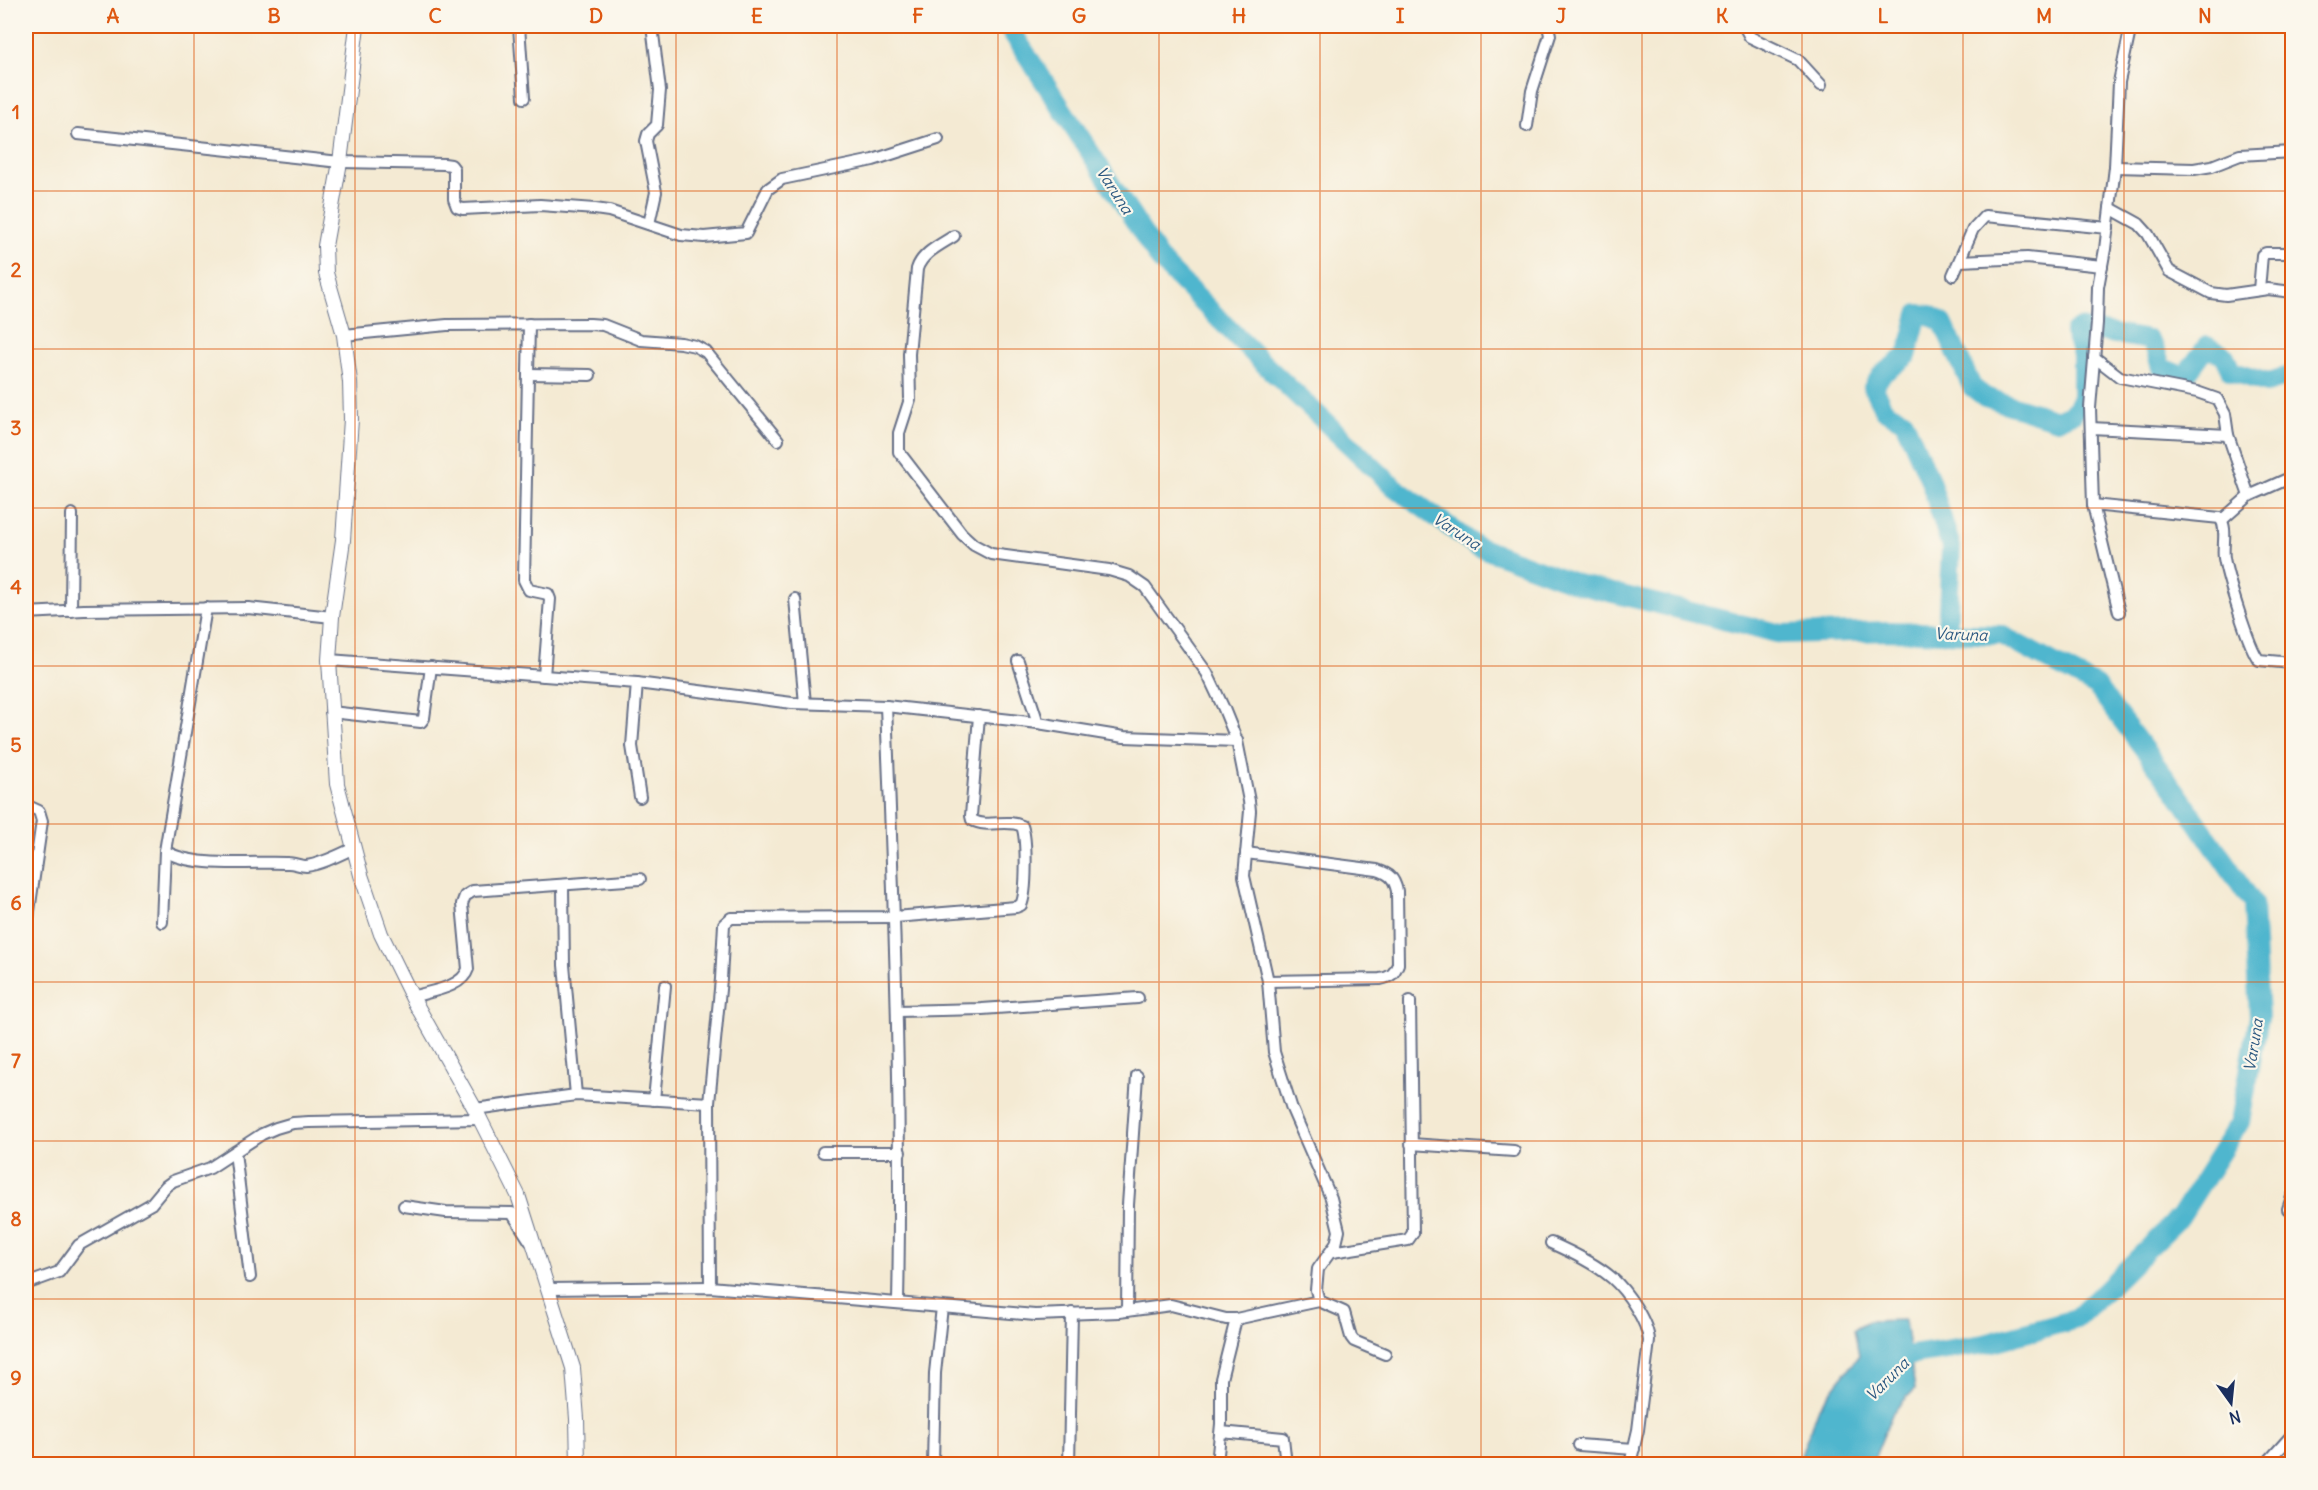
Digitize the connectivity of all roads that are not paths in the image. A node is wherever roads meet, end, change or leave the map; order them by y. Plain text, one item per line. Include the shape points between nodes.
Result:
1 (357, 26) edge
2 (519, 26) edge
3 (652, 26) edge
4 (1548, 26) edge
5 (1744, 26) edge
6 (2131, 26) edge
7 (1821, 85) dead end
8 (524, 98) dead end
9 (1527, 126) dead end
10 (78, 134) dead end
11 (938, 139) dead end
12 (2292, 152) edge
13 (340, 162) junction
14 (2115, 167) junction
15 (2110, 208) junction
16 (649, 224) junction
17 (2108, 228) junction
18 (954, 236) dead end
19 (2292, 253) edge
20 (1960, 261) junction
21 (2102, 266) junction
22 (1953, 275) dead end
23 (2259, 290) junction
24 (2292, 292) edge
25 (529, 324) junction
26 (344, 335) junction
27 (2094, 357) junction
28 (528, 374) junction
29 (590, 375) dead end
30 (2091, 428) junction
31 (2228, 435) junction
32 (778, 440) dead end
33 (2292, 477) edge
34 (2249, 496) junction
35 (2093, 505) junction
36 (72, 514) dead end
37 (2223, 520) junction
38 (795, 598) dead end
39 (206, 608) junction
40 (71, 610) junction
41 (2119, 612) dead end
42 (26, 613) edge
43 (332, 617) junction
44 (329, 660) junction
45 (1018, 661) dead end
46 (2292, 663) edge
47 (431, 667) junction
48 (544, 676) junction
49 (637, 683) junction
50 (805, 704) junction
51 (886, 706) junction
52 (331, 712) junction
53 (979, 716) junction
54 (1038, 723) junction
55 (1237, 741) junction
56 (640, 797) dead end
57 (26, 805) edge
58 (354, 848) junction
59 (165, 851) junction
60 (1246, 853) junction
61 (640, 879) dead end
62 (563, 886) junction
63 (895, 917) junction
64 (162, 922) dead end
65 (26, 933) edge
66 (1268, 981) junction
67 (665, 986) dead end
68 (412, 997) junction
69 (1138, 998) dead end
70 (1410, 1001) dead end
71 (898, 1011) junction
72 (1137, 1076) dead end
73 (576, 1095) junction
74 (654, 1100) junction
75 (709, 1103) junction
76 (478, 1114) junction
77 (1411, 1144) junction
78 (1514, 1150) dead end
79 (235, 1152) junction
80 (823, 1152) dead end
81 (900, 1152) junction
82 (2292, 1197) edge
83 (404, 1206) dead end
84 (2288, 1209) dead end
85 (1551, 1243) dead end
86 (537, 1251) junction
87 (1332, 1252) junction
88 (250, 1277) dead end
89 (26, 1284) edge
90 (710, 1287) junction
91 (549, 1289) junction
92 (1319, 1301) junction
93 (898, 1302) junction
94 (942, 1307) junction
95 (1127, 1311) junction
96 (1072, 1313) junction
97 (1236, 1319) junction
98 (1385, 1354) dead end
99 (1221, 1432) junction
100 (2292, 1436) edge
101 (1579, 1445) dead end
102 (1634, 1449) junction
103 (578, 1464) edge
104 (933, 1464) edge
105 (1069, 1464) edge
106 (1217, 1464) edge
107 (1286, 1464) edge
108 (1630, 1464) edge
109 (2266, 1464) edge

1 - 13 street
2 - 8 street
3 - 16 street via 660,90 657,125 646,137 656,192
4 - 9 street via 1550,35 1532,91
5 - 7 street via 1750,37 1798,60
6 - 14 street via 2119,82
10 - 13 street
11 - 16 street via 873,160 782,179 768,189 750,228 740,235 693,237
12 - 14 street via 2240,155 2194,169
13 - 16 street via 451,165 455,175 454,199 457,207 463,209 540,205 595,208
13 - 26 street via 325,246 326,273
14 - 15 street
15 - 17 street
15 - 23 street via 2139,224 2173,275 2218,295
17 - 20 street via 1985,216 1973,229
17 - 21 street
18 - 55 street via 919,261 909,354 909,399 899,434 899,452 962,534 982,550 1109,570 1129,576 1144,587 1207,673
19 - 23 street via 2262,255
20 - 21 street via 2027,258
20 - 22 street
21 - 27 street
23 - 24 street
25 - 26 street via 447,325
25 - 28 street
25 - 32 street via 603,325 641,340 695,346 714,359
26 - 43 street via 351,419 343,540
27 - 30 street
27 - 31 street via 2120,377 2211,396 2225,414
28 - 29 street
28 - 48 street via 524,580 529,590 548,594 550,599
30 - 31 street
30 - 35 street
31 - 34 street
33 - 34 street
34 - 37 street
35 - 37 street via 2215,516
35 - 41 street
36 - 40 street
37 - 46 street via 2226,567 2255,654 2259,660
38 - 50 street
39 - 40 street
39 - 43 street
39 - 59 street
40 - 42 street
43 - 44 street
44 - 47 street
44 - 52 street
45 - 54 street
47 - 48 street
47 - 52 street via 421,722
48 - 49 street
49 - 50 street
49 - 56 street via 632,746
50 - 51 street
51 - 53 street
51 - 63 street
52 - 58 street via 337,784
53 - 54 street
53 - 63 street via 971,816 982,824 1022,826 1023,901 1016,907
54 - 55 street via 1124,737
55 - 60 street via 1250,811
57 - 65 street via 39,811 42,821
58 - 59 street via 305,866 182,859
58 - 68 street via 381,934
59 - 64 street
60 - 66 street via 1244,876
60 - 66 street via 1377,870 1389,874 1397,891 1395,973 1372,980
61 - 62 street
62 - 68 street via 473,891 465,896 465,977
62 - 73 street via 564,965
63 - 71 street
63 - 75 street via 727,920 723,929
66 - 87 street via 1278,1069 1336,1215 1338,1238
67 - 74 street
68 - 76 street
69 - 71 street
70 - 77 street
71 - 81 street
72 - 95 street via 1128,1205
73 - 74 street
73 - 76 street
74 - 75 street
75 - 90 street
76 - 79 street via 293,1123 262,1134
76 - 86 street via 518,1195
77 - 78 street
77 - 87 street via 1411,1238
79 - 88 street
79 - 89 street via 210,1168 173,1181 152,1204 79,1245 59,1272
80 - 81 street
81 - 93 street
82 - 84 street
83 - 86 street via 446,1212 512,1213
85 - 102 street via 1611,1278 1649,1330
86 - 91 street
87 - 92 street via 1318,1269
90 - 91 street
90 - 93 street
91 - 103 street via 573,1368
92 - 97 street
92 - 98 street via 1344,1312 1354,1341
93 - 94 street
94 - 96 street via 1035,1315
94 - 104 street via 935,1373
95 - 96 street
95 - 97 street via 1171,1305
96 - 105 street
97 - 99 street via 1221,1380
99 - 106 street
99 - 107 street via 1284,1437
100 - 109 street
101 - 102 street
102 - 108 street

